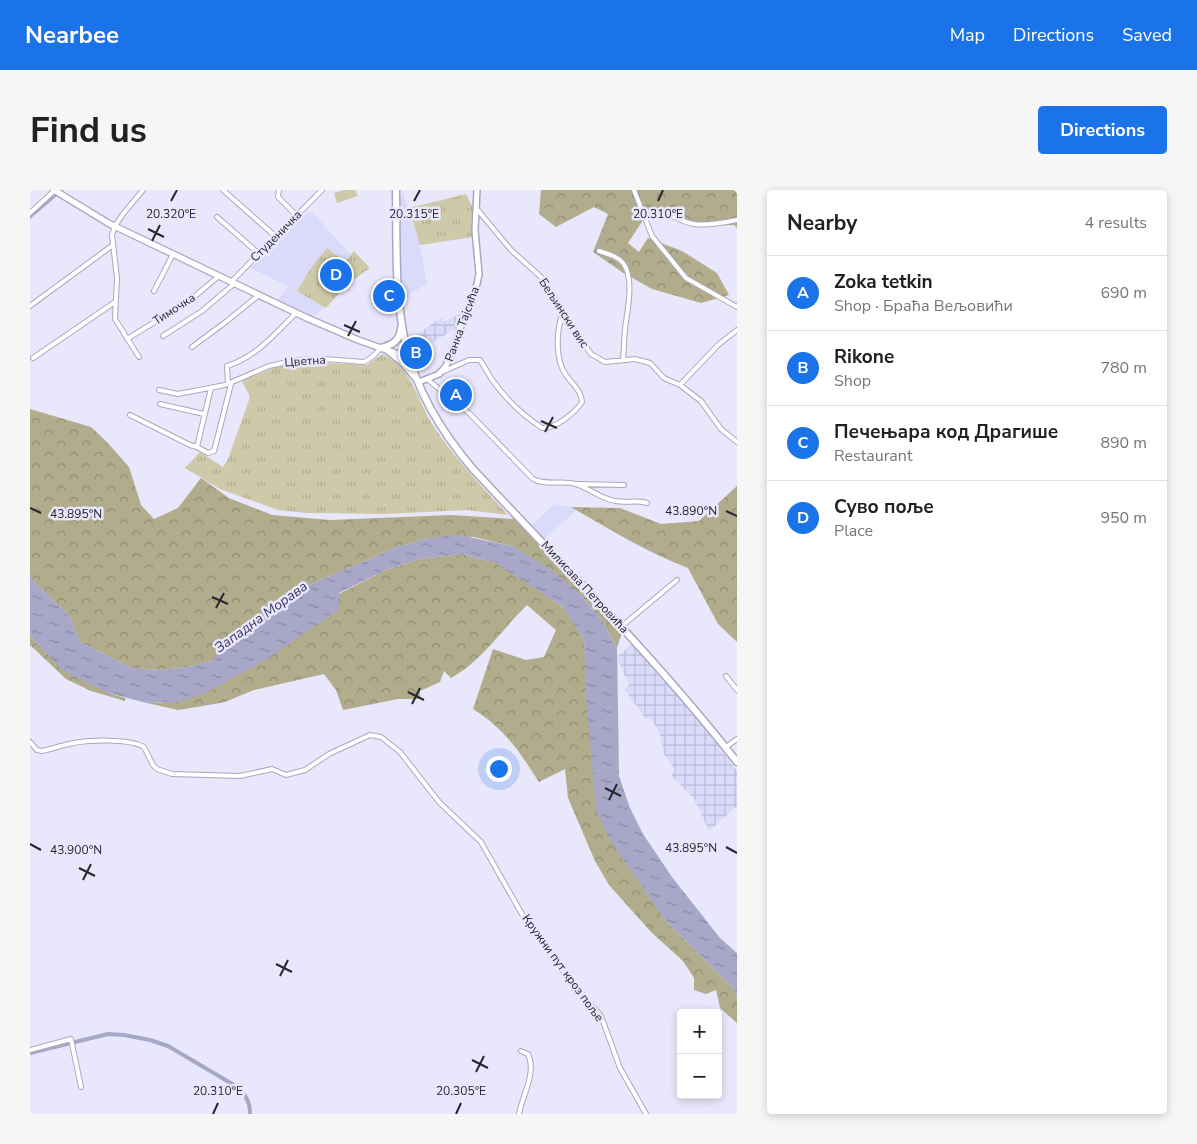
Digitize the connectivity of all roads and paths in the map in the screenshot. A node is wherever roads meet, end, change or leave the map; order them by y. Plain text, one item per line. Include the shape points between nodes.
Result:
1 (143, 190) edge
2 (223, 190) edge
3 (279, 190) edge
4 (322, 190) edge
5 (396, 190) edge
6 (477, 190) edge
7 (634, 190) edge
8 (55, 191) edge
9 (475, 206) junction
10 (31, 210) edge
11 (296, 215) junction
12 (217, 217) dead end
13 (646, 218) junction
14 (737, 220) edge
15 (114, 226) junction
16 (275, 236) junction
17 (113, 245) junction
18 (599, 251) dead end
19 (258, 253) junction
20 (173, 254) junction
21 (218, 276) junction
22 (233, 282) junction
23 (154, 291) dead end
24 (259, 295) junction
25 (115, 302) junction
26 (30, 306) edge
27 (737, 307) edge
28 (296, 313) junction
29 (563, 313) junction
30 (402, 319) junction
31 (737, 330) edge
32 (163, 336) dead end
33 (127, 339) junction
34 (192, 346) dead end
35 (384, 349) junction
36 (409, 356) junction
37 (139, 357) dead end
38 (33, 358) dead end
39 (623, 360) junction
40 (442, 372) junction
41 (428, 379) junction
42 (418, 380) junction
43 (229, 384) junction
44 (680, 386) junction
45 (211, 388) junction
46 (159, 390) dead end
47 (160, 404) dead end
48 (204, 414) junction
49 (130, 415) dead end
50 (737, 442) edge
51 (197, 447) junction
52 (575, 484) junction
53 (624, 485) dead end
54 (647, 503) dead end
55 (677, 580) dead end
56 (622, 626) junction
57 (726, 676) dead end
58 (737, 690) edge
59 (737, 739) edge
60 (30, 742) edge
61 (726, 747) junction
62 (737, 762) edge
63 (30, 1050) edge
64 (521, 1051) dead end
65 (81, 1087) dead end
66 (519, 1114) edge
67 (646, 1114) edge

1 - 15 street
2 - 16 street
3 - 11 street via 278,197
4 - 11 street, Студеничка
5 - 30 main road
6 - 9 street, Ранка Тајсића
7 - 13 street
8 - 10 street
8 - 15 main road
9 - 29 street, Бељински вис via 511,250 542,278
9 - 40 street, Ранка Тајсића via 479,274
11 - 16 street, Студеничка
12 - 19 street
13 - 14 street via 667,215 700,225
13 - 27 street via 652,236 686,278
15 - 17 street
15 - 20 main road
16 - 19 street, Студеничка
17 - 25 street via 118,278
17 - 26 street
18 - 39 street via 616,256 628,273
19 - 22 street, Студеничка
20 - 21 main road
20 - 23 street
21 - 22 main road
21 - 33 street, Тимочка via 188,301
22 - 24 main road
22 - 32 street, Студеничка via 202,311
24 - 28 main road
24 - 34 street
25 - 33 street via 116,321
25 - 38 street
28 - 35 main road
28 - 43 street via 262,346 236,364 227,366
29 - 39 street, Бељински вис via 584,346 596,357 610,362
29 - 40 street via 559,326 559,358 582,402 551,427 542,428 528,418 494,382 480,360 468,360
30 - 35 main road via 396,342
30 - 36 main road
31 - 44 street via 718,345
33 - 37 street
35 - 36 main road
35 - 42 main road
35 - 43 street, Цветна via 364,362 313,359 285,362
36 - 42 main road
39 - 44 street, Бељински вис via 650,363 664,378
40 - 41 street, Ранка Тајсића
41 - 42 street, Ранка Тајсића
41 - 52 street via 470,414 533,479
42 - 56 main road, Милисава Петровића via 442,427 473,468
43 - 45 street, Цветна
43 - 51 street via 214,451 208,453
44 - 50 street, Бељински вис via 701,401 721,429
45 - 46 street, Цветна via 176,394
45 - 48 street
47 - 48 street
48 - 51 street
49 - 51 street
52 - 53 street
52 - 54 street via 615,501
55 - 56 street
56 - 61 main road, Милисава Петровића
57 - 58 street
59 - 61 street
60 - 67 street, Кружни пут кроз поље via 42,751 78,743 134,744 144,748 157,769 172,774 240,776 272,769 286,775 304,770 357,740 370,735 381,736 400,752 438,802 481,842 527,923 601,1016 620,1068
61 - 62 main road, Милисава Петровића
63 - 65 street via 70,1039 73,1041
64 - 66 street via 530,1058 530,1074

